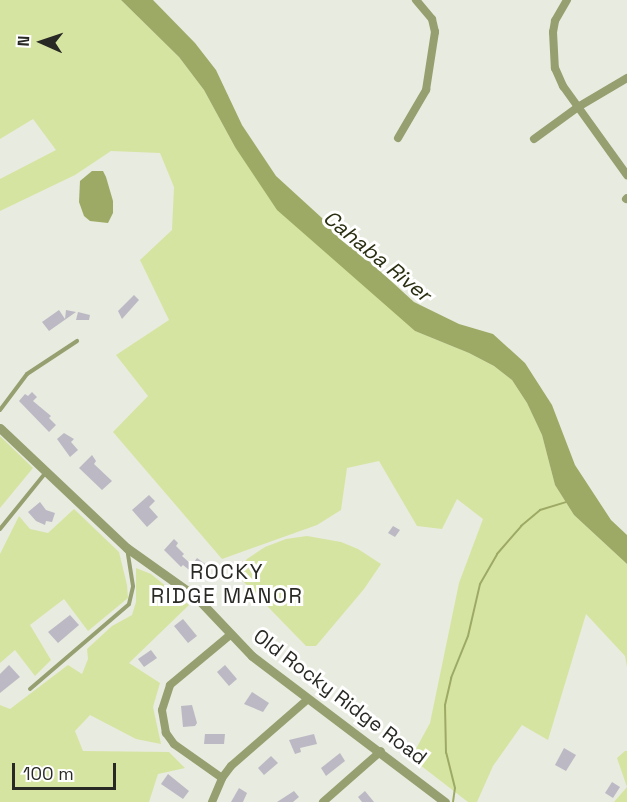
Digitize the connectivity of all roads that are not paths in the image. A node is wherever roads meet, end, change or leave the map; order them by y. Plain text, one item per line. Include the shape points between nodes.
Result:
1 (416, 0) edge
2 (567, 0) edge
3 (627, 78) edge
4 (578, 107) junction
5 (398, 138) dead end
6 (534, 139) dead end
7 (627, 175) edge
8 (77, 341) dead end
9 (0, 410) edge
10 (0, 428) edge
11 (47, 470) junction
12 (0, 529) edge
13 (127, 548) junction
14 (230, 635) junction
15 (30, 688) dead end
16 (308, 699) junction
17 (381, 751) junction
18 (222, 778) junction
19 (212, 802) edge
20 (323, 802) edge
21 (445, 802) edge

1 - 5 street via 432,19 435,32 426,90
2 - 4 street via 555,21 553,60 563,87
3 - 4 street
4 - 6 street
4 - 7 street
8 - 9 lane via 27,374
10 - 11 street, Old Rocky Ridge Road
11 - 12 lane
11 - 13 street, Old Rocky Ridge Road
13 - 14 street, Old Rocky Ridge Road via 196,597
13 - 15 lane via 133,586 129,604
14 - 16 street, Old Rocky Ridge Road
14 - 18 street via 170,685 162,710 166,733 174,744
16 - 17 street, Old Rocky Ridge Road
16 - 18 street via 242,755
17 - 20 street
17 - 21 street, Old Rocky Ridge Road
18 - 19 street

